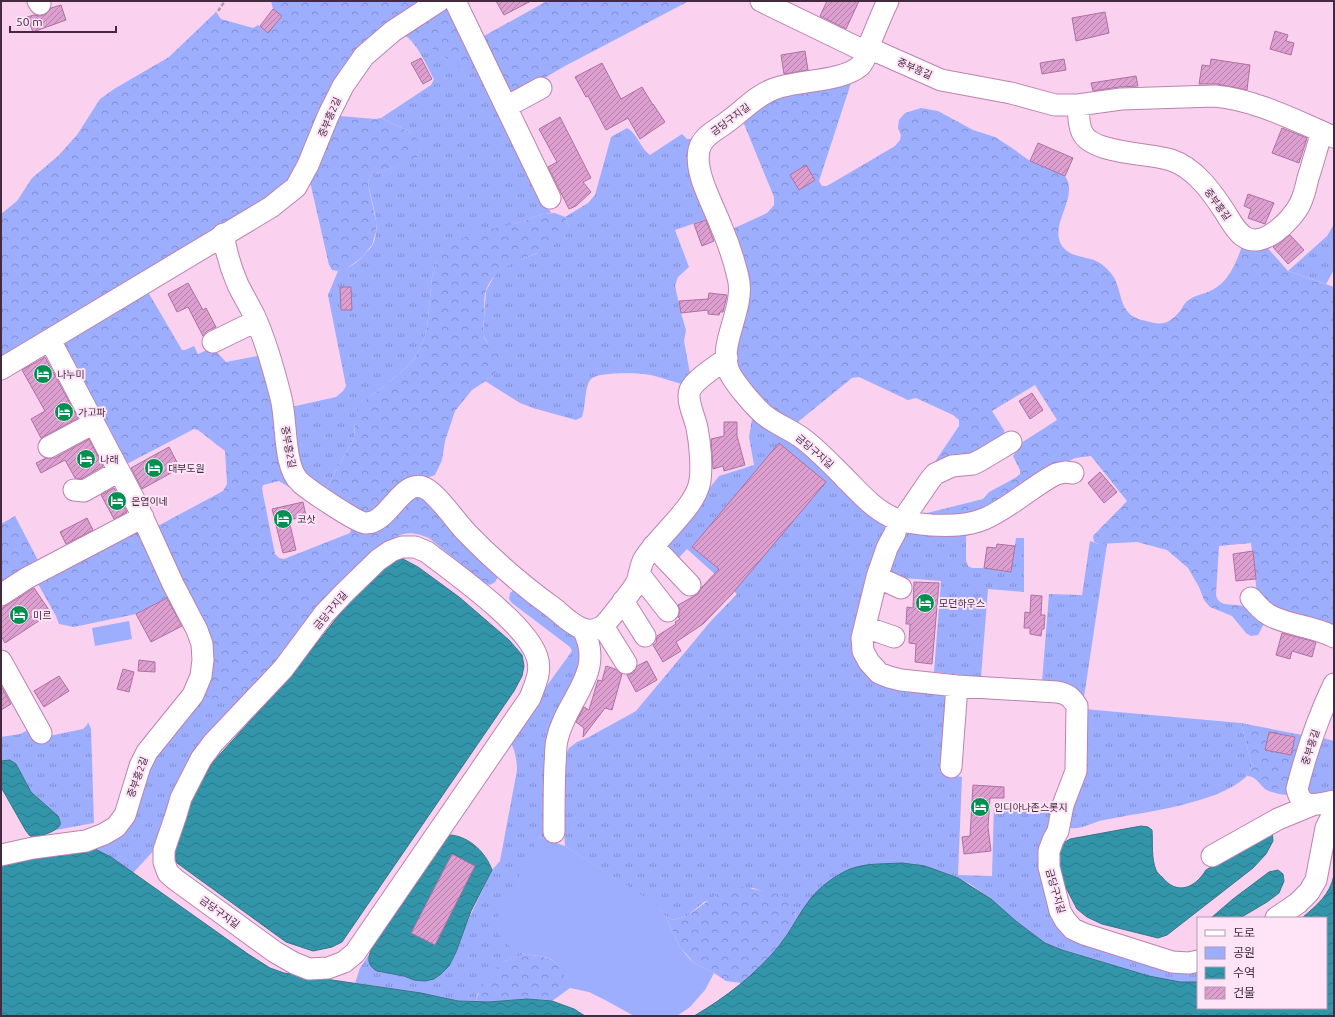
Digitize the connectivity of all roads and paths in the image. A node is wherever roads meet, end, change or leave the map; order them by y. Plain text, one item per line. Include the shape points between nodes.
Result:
1 (225, 1) edge
2 (439, 1) edge
3 (454, 1) edge
4 (761, 1) edge
5 (888, 1) edge
6 (218, 11) dead end
7 (868, 50) junction
8 (541, 88) dead end
9 (1078, 105) junction
10 (506, 107) junction
11 (1328, 134) edge
12 (550, 198) dead end
13 (223, 234) junction
14 (256, 321) junction
15 (50, 340) junction
16 (213, 342) dead end
17 (726, 358) junction
18 (1, 369) edge
19 (94, 423) junction
20 (1011, 442) dead end
21 (49, 447) dead end
22 (119, 471) junction
23 (1072, 473) dead end
24 (74, 490) dead end
25 (142, 517) junction
26 (900, 520) junction
27 (653, 546) junction
28 (510, 574) junction
29 (639, 574) junction
30 (877, 577) junction
31 (690, 585) dead end
32 (900, 588) dead end
33 (1, 594) edge
34 (1251, 598) dead end
35 (488, 600) junction
36 (622, 601) junction
37 (668, 612) dead end
38 (865, 627) junction
39 (599, 632) junction
40 (645, 636) dead end
41 (894, 637) dead end
42 (1334, 637) edge
43 (1, 660) edge
44 (626, 663) dead end
45 (603, 664) dead end
46 (1334, 684) edge
47 (957, 686) junction
48 (41, 733) dead end
49 (951, 767) dead end
50 (1334, 800) edge
51 (1312, 805) junction
52 (1334, 812) edge
53 (554, 832) dead end
54 (1, 855) edge
55 (1212, 856) dead end
56 (1277, 917) edge
57 (1197, 961) edge

1 - 6 path
2 - 13 street, 중부흥2길 via 393,31 364,56 343,86 296,187 271,206
3 - 10 street
4 - 7 street, 중부흥길 via 856,47
5 - 7 street, 금당구지길
7 - 9 street, 중부흥길 via 941,80 1011,93 1054,106
7 - 17 street, 금당구지길 via 861,66 852,71 771,90 702,142 698,161 700,174 722,227 740,284 740,295
8 - 10 street
9 - 11 street, 중부흥길 via 1120,98 1222,96 1252,103
9 - 11 street, 중부흥길 via 1081,128 1086,138 1115,151 1172,160 1185,166 1210,192 1237,230 1252,240 1263,239 1273,234 1297,209
10 - 12 street
13 - 14 street, 중부흥2길 via 231,266
13 - 15 street, 중부흥2길
14 - 16 street
14 - 28 street, 중부흥2길 via 265,342 282,402 292,473 299,482 354,519 366,523 376,520 403,493 421,486 431,491 466,531
15 - 18 street, 중부흥2길
15 - 19 street, 중부흥2길
17 - 26 street, 금당구지길 via 728,369 734,378 766,417 801,437 873,505
17 - 27 street via 691,388 689,397 697,430 700,483 692,501
19 - 21 street
19 - 22 street, 중부흥2길
20 - 26 street, 금당구지길 via 973,464 952,466 935,474
22 - 24 street via 84,491
22 - 25 street, 중부흥2길
23 - 26 street, 금당구지길 via 1056,474 984,519 947,526
25 - 33 street
25 - 54 street, 중부흥2길 via 197,630 202,644 201,676 193,695 146,752 125,815 116,827 86,841
26 - 30 street, 금당구지길
27 - 29 street via 642,561
27 - 31 street
28 - 35 street
28 - 39 street via 572,623
29 - 36 street via 637,583
29 - 37 street
30 - 32 street
30 - 38 street, 금당구지길
34 - 42 street via 1260,608 1277,619 1325,632
35 - 35 street, 금당구지길 via 528,639 538,657 538,677 530,698 355,953 344,962 328,968 309,969 294,963 274,952 168,873 164,862 164,850 181,798 201,759 213,743 284,669 329,609 378,560 402,546 415,547 427,552
36 - 39 street
36 - 40 street
38 - 41 street
38 - 47 street, 금당구지길 via 862,638 863,651 878,673 901,680
39 - 44 street
39 - 45 street via 604,655
39 - 53 street via 588,638 591,648 589,671 561,725 557,741
43 - 48 street
46 - 51 street, 중부흥길 via 1316,728 1297,789 1299,798
47 - 49 street
47 - 57 street, 금당구지길 via 1057,692 1066,693 1072,698 1077,706 1076,771 1063,805 1058,831 1049,851 1049,867 1060,911 1073,929 1084,934 1172,962
50 - 51 street
51 - 55 street via 1278,819
52 - 56 street via 1326,828 1316,880 1298,903

